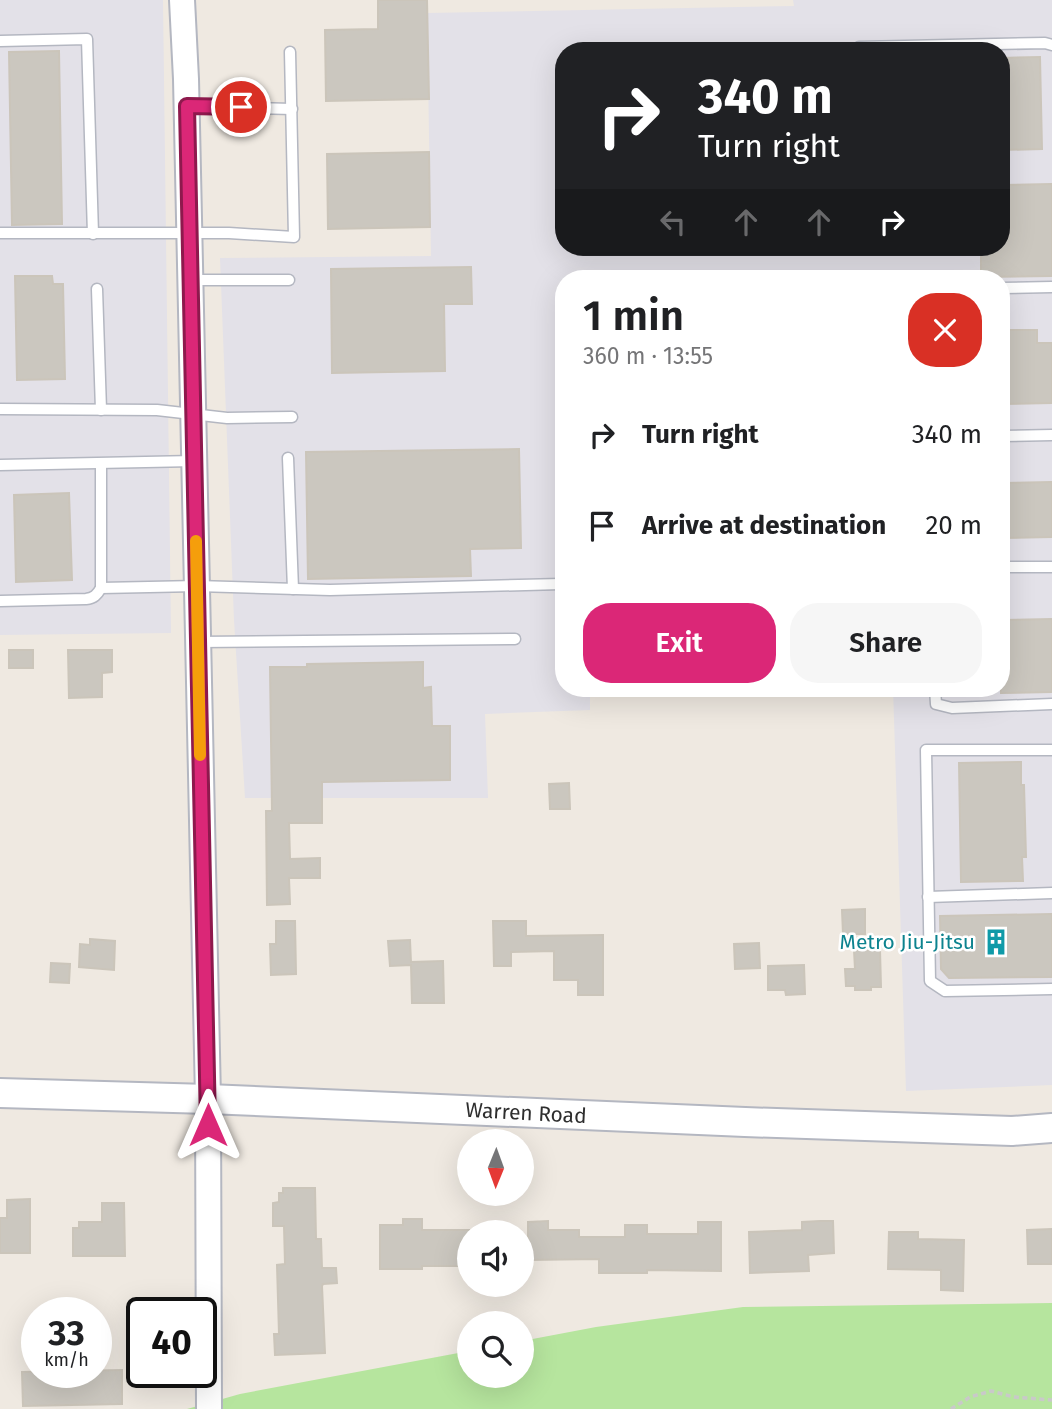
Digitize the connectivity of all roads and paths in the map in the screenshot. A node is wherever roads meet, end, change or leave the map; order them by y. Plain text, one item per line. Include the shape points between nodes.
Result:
1 (182, 0) edge
2 (0, 41) edge
3 (1010, 44) edge
4 (1052, 45) edge
5 (290, 52) dead end
6 (187, 106) junction
7 (292, 109) junction
8 (0, 233) edge
9 (93, 233) junction
10 (190, 233) junction
11 (190, 280) junction
12 (289, 280) dead end
13 (1052, 287) edge
14 (1010, 288) edge
15 (97, 289) dead end
16 (0, 409) edge
17 (101, 410) junction
18 (194, 414) junction
19 (292, 417) dead end
20 (1052, 435) edge
21 (1010, 436) edge
22 (288, 458) dead end
23 (194, 461) junction
24 (101, 464) junction
25 (0, 465) edge
26 (1010, 567) edge
27 (1052, 567) edge
28 (555, 584) edge
29 (197, 586) junction
30 (101, 588) junction
31 (293, 589) junction
32 (0, 601) edge
33 (515, 639) dead end
34 (198, 642) junction
35 (936, 697) edge
36 (1052, 704) edge
37 (1052, 750) edge
38 (1052, 893) edge
39 (928, 897) junction
40 (1052, 989) edge
41 (0, 1093) edge
42 (208, 1099) junction
43 (1052, 1128) edge
44 (1052, 1400) edge
45 (209, 1409) edge
46 (951, 1409) edge

1 - 6 street
2 - 9 lane via 88,38
3 - 4 lane
5 - 7 lane
6 - 7 lane
6 - 10 street
7 - 10 lane via 294,237
8 - 9 lane
9 - 10 lane
10 - 11 street
11 - 12 lane
11 - 18 street
13 - 14 lane
15 - 17 lane
16 - 17 lane
17 - 18 lane
18 - 19 lane
18 - 23 street
20 - 21 lane
22 - 31 lane
23 - 24 lane
23 - 29 street
24 - 25 lane
24 - 30 lane
26 - 27 lane
28 - 31 lane
29 - 30 lane
29 - 31 lane
29 - 34 street
30 - 32 lane via 86,599
33 - 34 lane
34 - 42 street
35 - 36 lane via 936,704 952,708
37 - 39 lane via 926,750
38 - 39 lane
39 - 40 lane via 930,981 945,991
41 - 42 main road, Warren Road
42 - 43 main road, Warren Road via 745,1122 1012,1131
42 - 45 street
44 - 46 path via 990,1391

